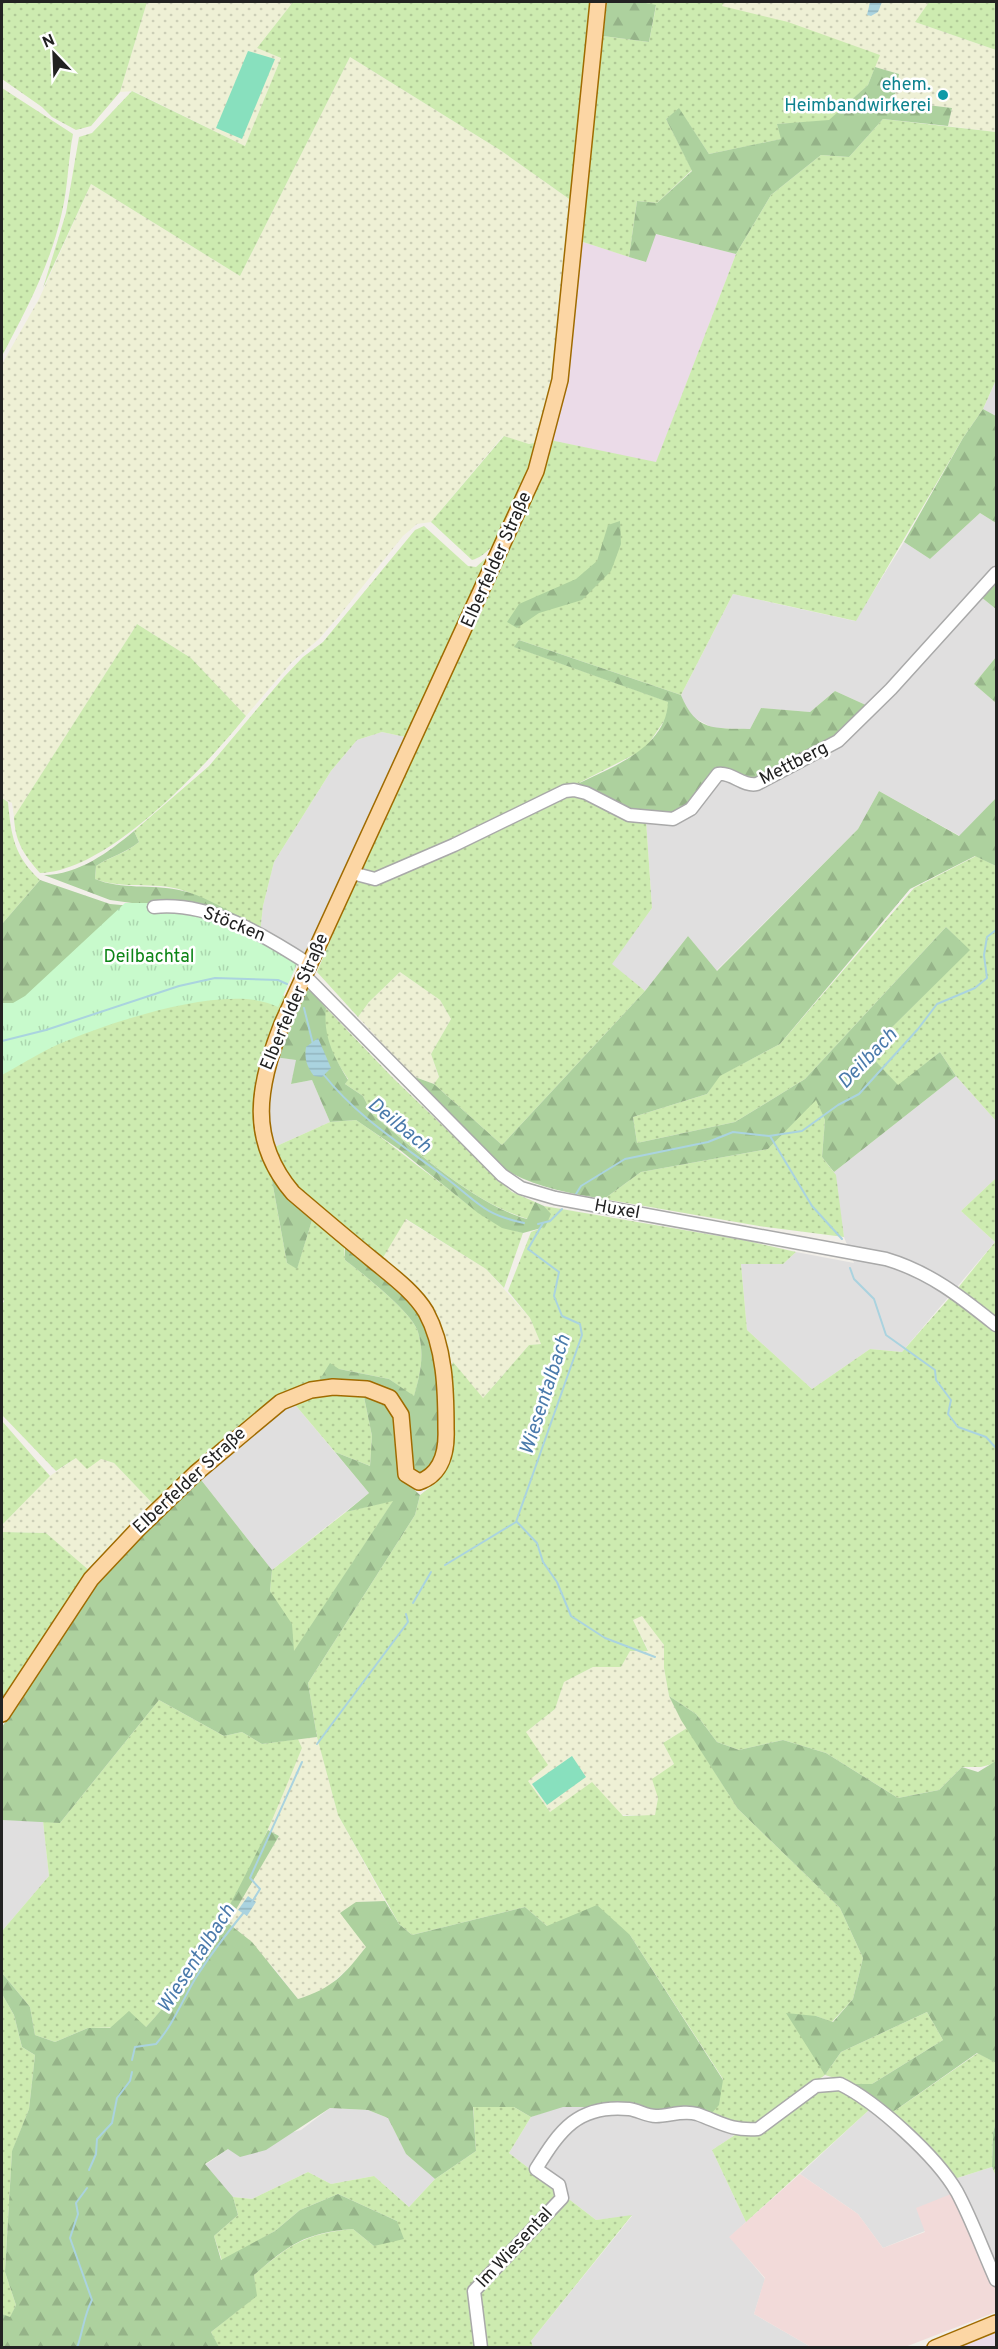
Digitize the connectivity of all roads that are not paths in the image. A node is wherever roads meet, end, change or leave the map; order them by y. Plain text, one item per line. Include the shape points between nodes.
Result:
1 (598, 2) edge
2 (996, 573) edge
3 (352, 873) junction
4 (154, 907) dead end
5 (306, 969) junction
6 (996, 1325) edge
7 (2, 1714) edge
8 (996, 2280) edge
9 (996, 2323) edge
10 (481, 2348) edge
11 (935, 2348) edge

1 - 3 main road, Elberfelder Straße via 560,380 536,471
2 - 3 street, Mettberg via 838,741 757,783 750,785 718,774 692,809 673,819 629,815 586,793 565,791 375,879
3 - 5 main road, Elberfelder Straße
4 - 5 street, Stöcken via 175,905 264,936
5 - 6 street, Huxel via 502,1175 521,1188 555,1198 913,1267 949,1287
5 - 7 main road, Elberfelder Straße via 264,1076 262,1135 270,1160 293,1193 404,1287 425,1310 437,1340 443,1371 446,1436 442,1461 428,1479 419,1482 406,1474 401,1415 397,1405 381,1393 333,1387 311,1390 280,1402 196,1473 91,1579
8 - 10 street, Im Wiesental via 956,2192 911,2139 884,2114 840,2084 816,2086 758,2129 715,2124 686,2112 654,2116 630,2109 599,2110 581,2116 559,2132 536,2169 559,2186 562,2198 474,2292
9 - 11 main road

